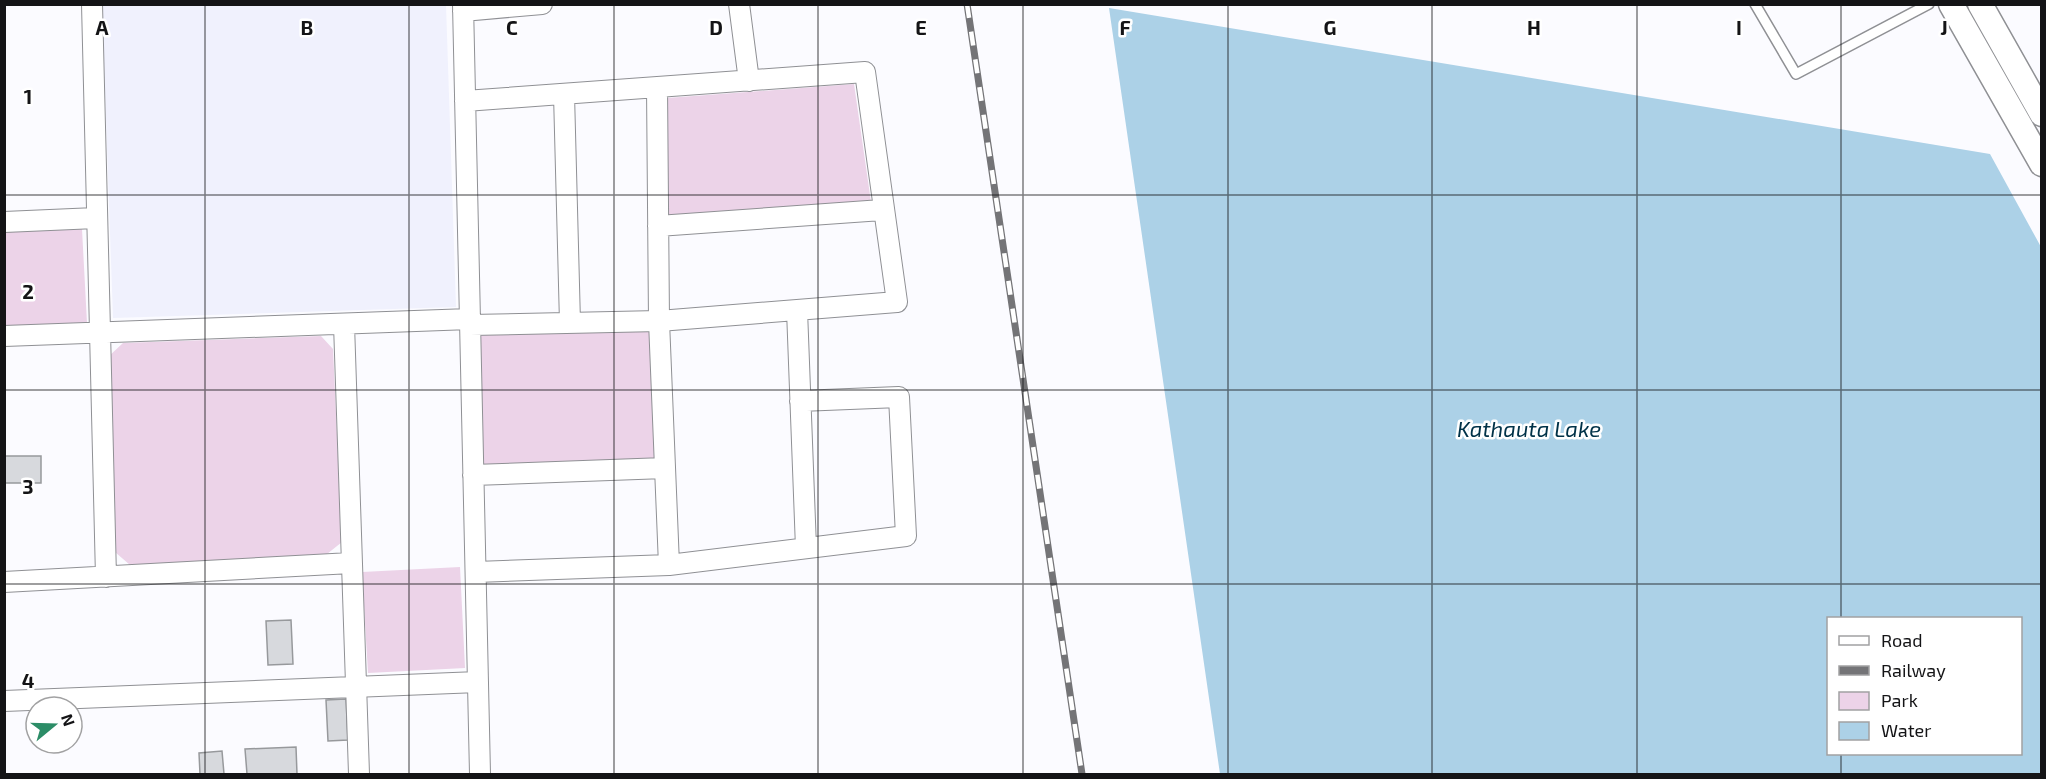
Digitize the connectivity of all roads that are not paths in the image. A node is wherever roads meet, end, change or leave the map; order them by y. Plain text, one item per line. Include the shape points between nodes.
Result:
1 (92, 4) edge
2 (542, 4) edge
3 (739, 4) edge
4 (1755, 4) edge
5 (1951, 4) edge
6 (1980, 4) edge
7 (1923, 6) edge
8 (463, 8) edge
9 (749, 81) junction
10 (657, 87) junction
11 (564, 94) junction
12 (465, 101) junction
13 (2042, 114) edge
14 (2042, 164) edge
15 (882, 210) junction
16 (96, 218) junction
17 (4, 222) edge
18 (658, 226) junction
19 (797, 310) junction
20 (659, 321) junction
21 (470, 322) junction
22 (570, 323) junction
23 (344, 324) junction
24 (98, 333) junction
25 (4, 336) edge
26 (800, 401) junction
27 (665, 468) junction
28 (473, 475) junction
29 (806, 548) junction
30 (351, 564) junction
31 (669, 565) junction
32 (476, 572) junction
33 (106, 577) junction
34 (4, 582) edge
35 (478, 682) junction
36 (357, 688) junction
37 (4, 701) edge
38 (359, 774) edge
39 (480, 774) edge

1 - 16 street
2 - 8 street
3 - 9 street
4 - 7 lane via 1796,74
5 - 14 street
6 - 13 street
8 - 12 street
9 - 10 street
9 - 15 street via 865,72
10 - 11 street
10 - 18 street
11 - 12 street
11 - 22 street
12 - 21 street
15 - 18 street
15 - 19 street via 897,302
16 - 17 street
16 - 24 street
18 - 20 street
19 - 20 street
19 - 26 street
20 - 22 street
20 - 27 street
21 - 22 street
21 - 23 street
21 - 28 street
23 - 24 street
23 - 30 street
24 - 25 street
24 - 33 street
26 - 29 street
26 - 29 street via 899,397 906,536
27 - 28 street
27 - 31 street
28 - 32 street
29 - 31 street
30 - 33 street
30 - 36 street
31 - 32 street
32 - 35 street
33 - 34 street
35 - 36 street
35 - 39 street
36 - 37 street
36 - 38 street

